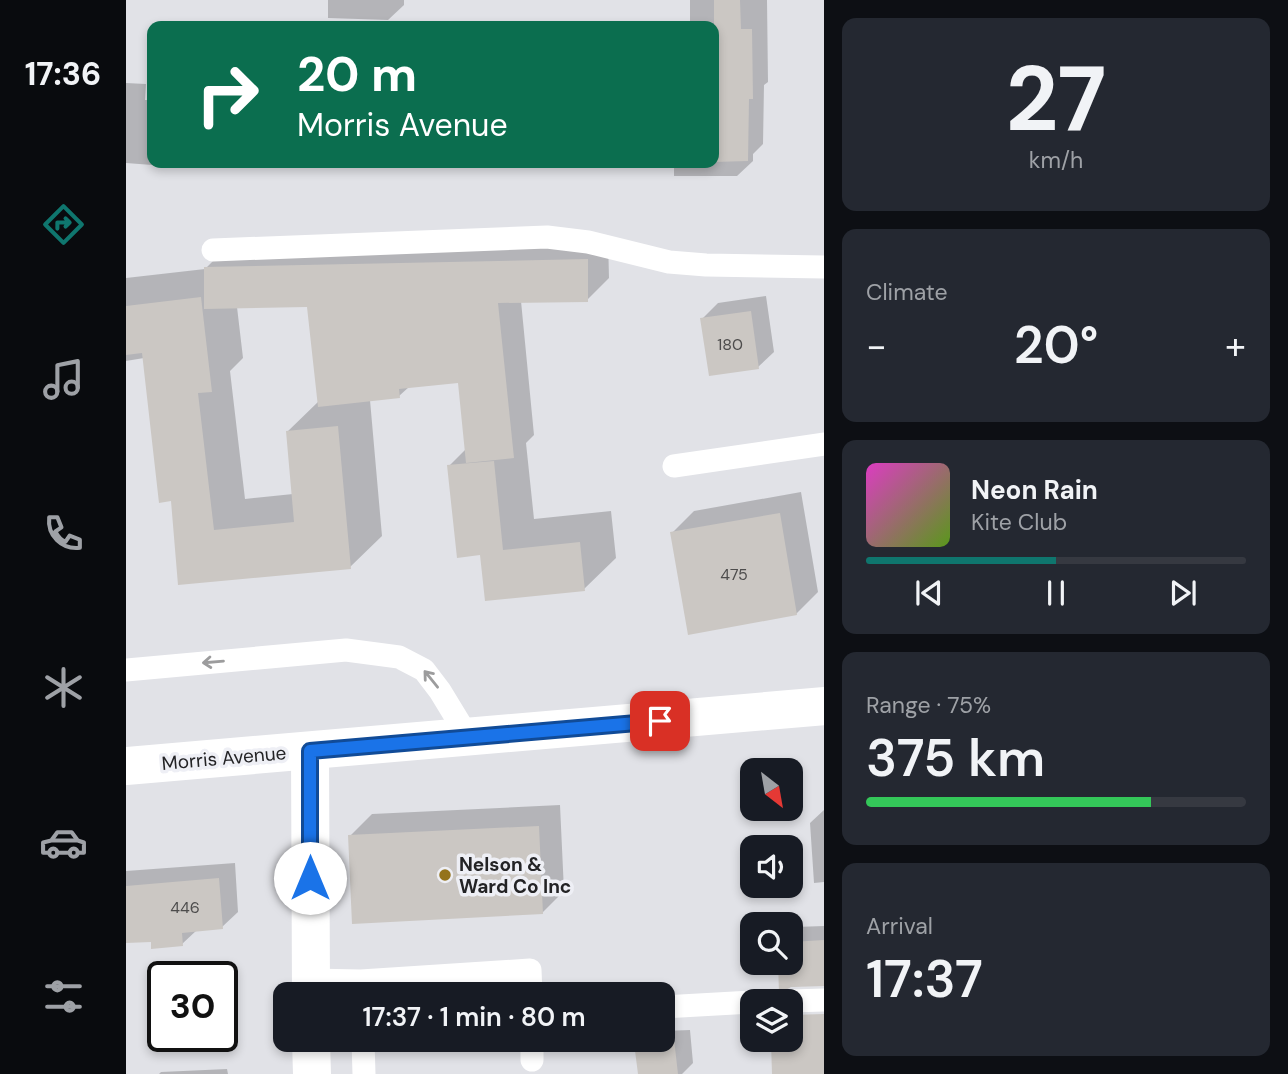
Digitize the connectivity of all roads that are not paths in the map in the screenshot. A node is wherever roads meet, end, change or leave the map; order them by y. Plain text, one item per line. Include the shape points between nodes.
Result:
1 (213, 250) dead end
2 (824, 267) edge
3 (824, 444) edge
4 (674, 466) dead end
5 (126, 670) edge
6 (824, 706) edge
7 (468, 737) junction
8 (310, 751) junction
9 (126, 766) edge
10 (311, 982) edge
11 (417, 982) edge
12 (530, 982) edge
13 (824, 1000) edge
14 (803, 1001) edge
15 (740, 1003) edge
16 (675, 1006) edge
17 (311, 1052) edge
18 (363, 1052) edge
19 (312, 1074) edge
20 (364, 1074) edge

1 - 2 lane via 547,237 669,262
3 - 4 lane
7 -> 5 lane via 424,670 399,657 346,650
6 - 7 main road, Morris Avenue
7 - 8 main road, Morris Avenue
8 - 9 main road, Morris Avenue
8 - 10 main road
11 - 12 lane via 530,970
13 - 14 lane
15 - 16 lane
17 - 19 main road
18 - 20 lane

